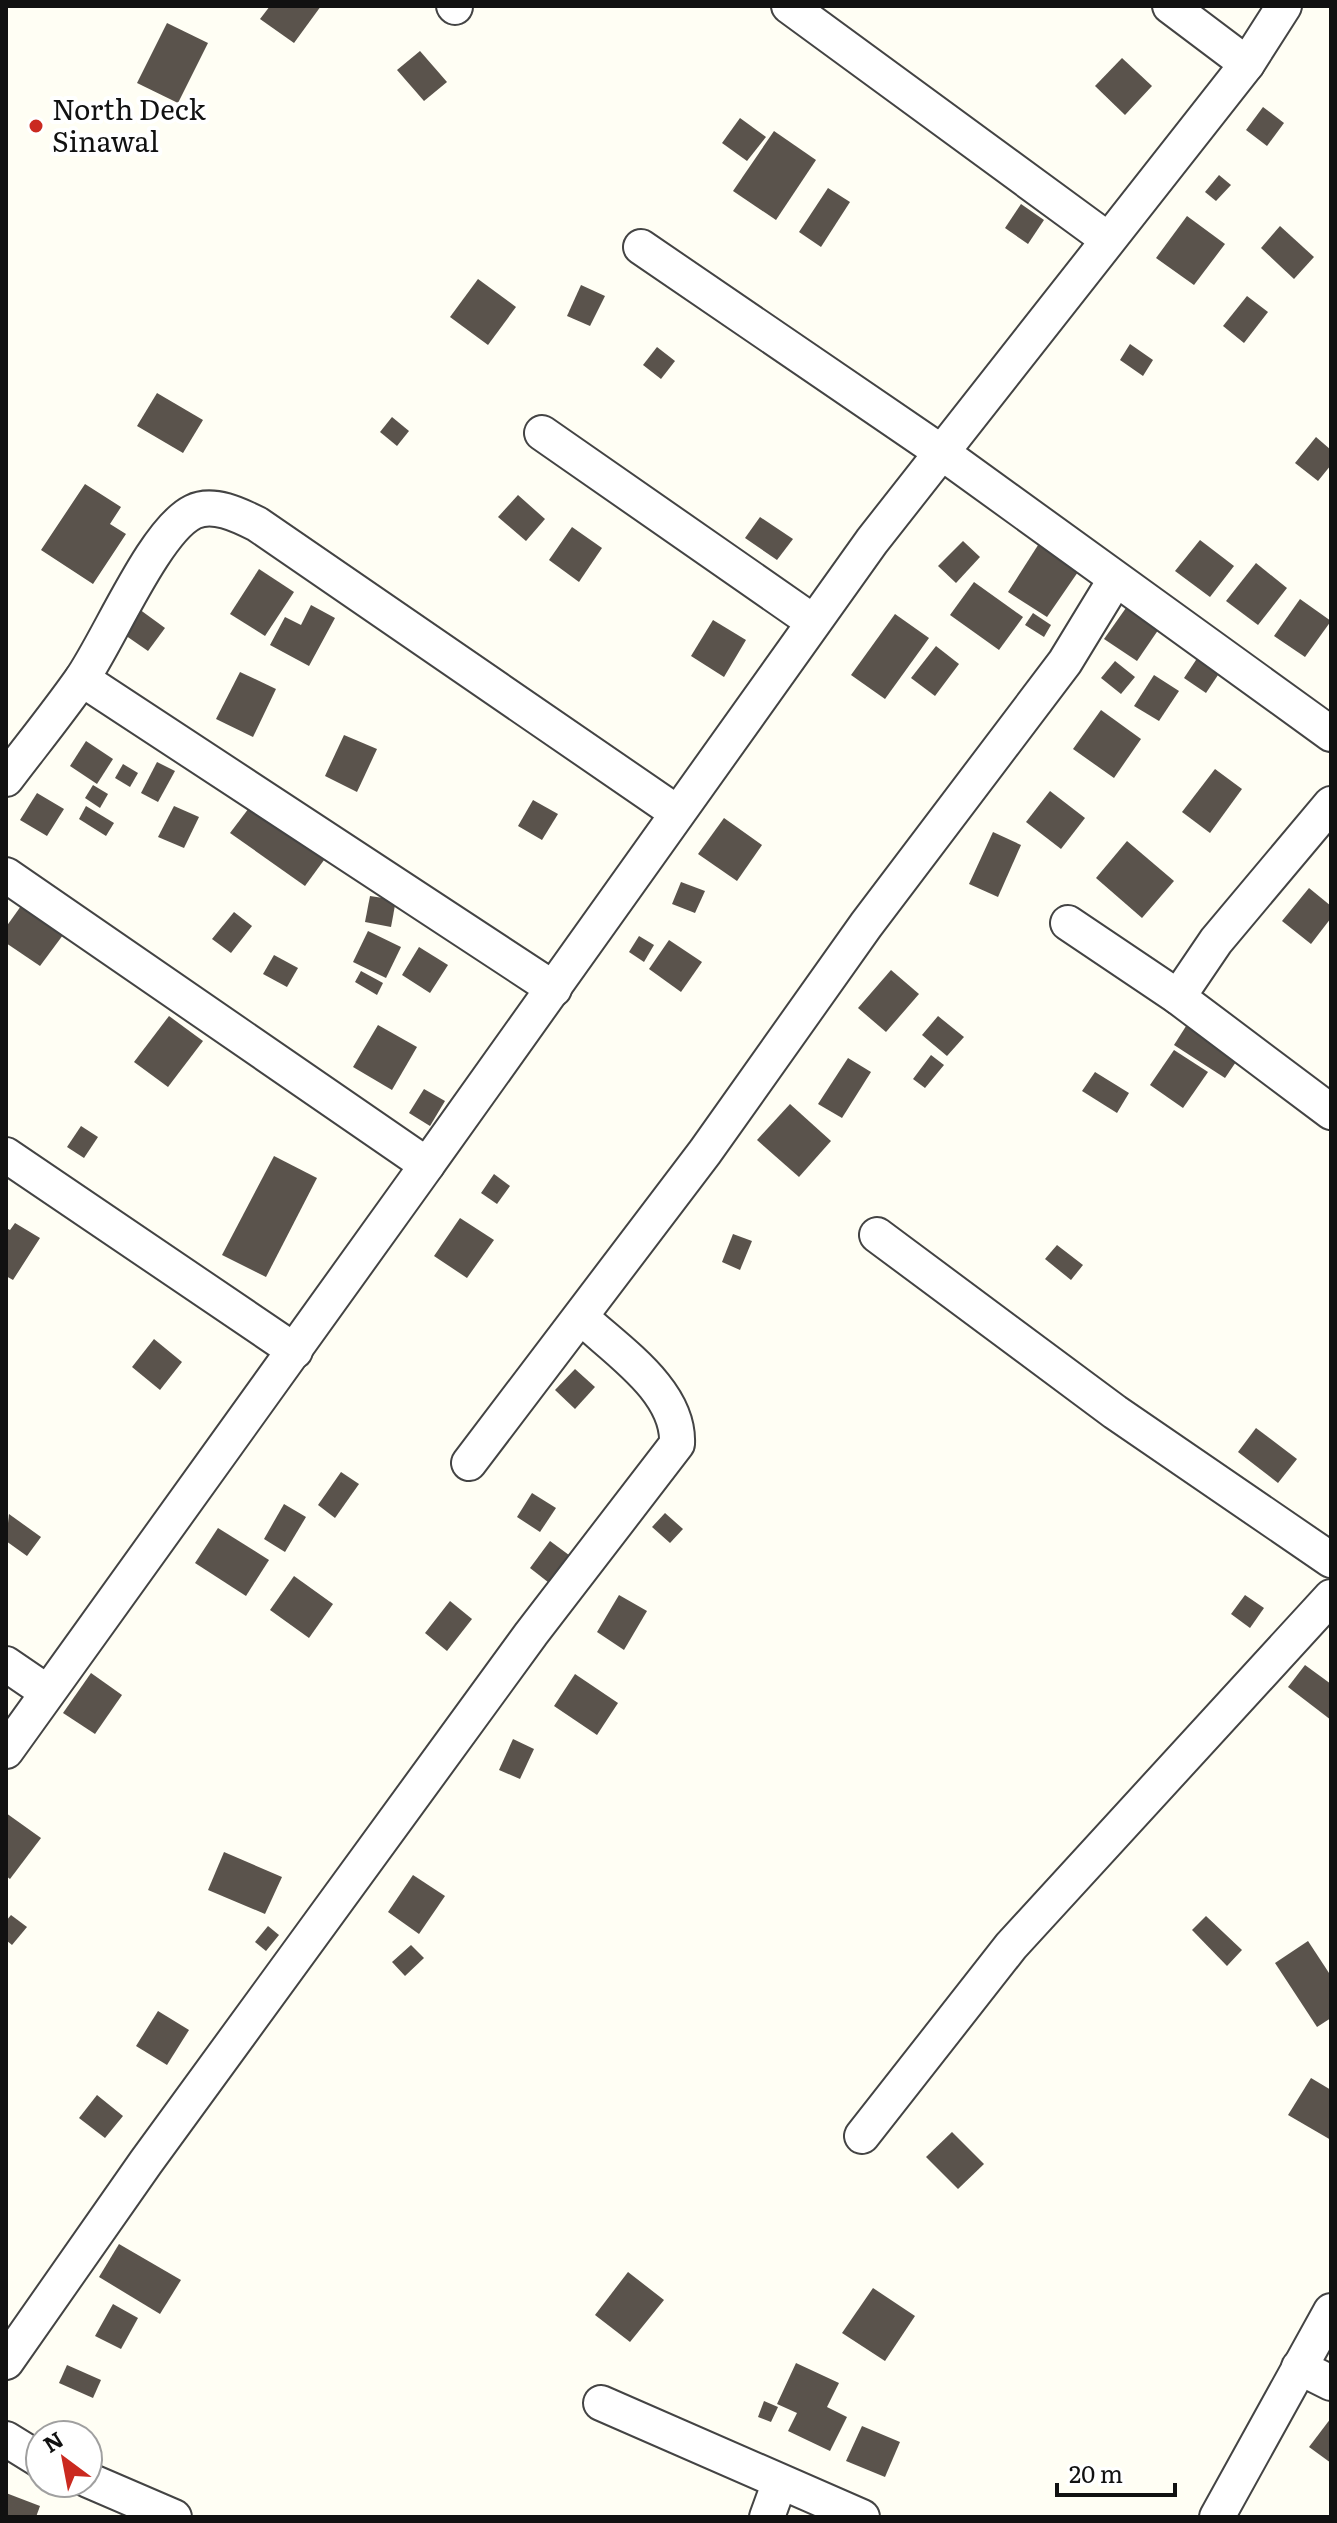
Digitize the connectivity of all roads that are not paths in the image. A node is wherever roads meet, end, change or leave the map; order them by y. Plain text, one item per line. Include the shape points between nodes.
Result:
1 (789, 6) edge
2 (1170, 6) edge
3 (1284, 6) edge
4 (1247, 64) junction
5 (1107, 239) junction
6 (641, 247) dead end
7 (542, 433) dead end
8 (941, 452) junction
9 (1115, 580) junction
10 (812, 621) junction
11 (82, 679) junction
12 (1331, 734) edge
13 (6, 779) edge
14 (1331, 804) edge
15 (676, 812) junction
16 (6, 875) edge
17 (1068, 923) dead end
18 (554, 989) junction
19 (1178, 997) junction
20 (1331, 1112) edge
21 (6, 1155) edge
22 (427, 1165) junction
23 (877, 1235) dead end
24 (581, 1317) junction
25 (295, 1351) junction
26 (469, 1463) dead end
27 (1331, 1560) edge
28 (1331, 1597) edge
29 (6, 1664) edge
30 (47, 1692) junction
31 (6, 1751) edge
32 (862, 2136) dead end
33 (1331, 2311) edge
34 (6, 2362) edge
35 (1299, 2367) junction
36 (1331, 2383) edge
37 (601, 2403) dead end
38 (6, 2439) edge
39 (24, 2450) edge
40 (779, 2484) junction
41 (104, 2487) edge
42 (174, 2517) edge
43 (767, 2517) edge
44 (862, 2517) edge
45 (1217, 2517) edge

1 - 5 street
2 - 4 street
3 - 4 street
4 - 5 street
5 - 8 street
6 - 8 street
7 - 10 street
8 - 9 street
8 - 10 street
9 - 12 street
9 - 24 street via 1065,662
10 - 15 street
11 - 13 street
11 - 15 street via 179,522 195,511 234,513
11 - 18 street
14 - 19 street via 1233,920
15 - 18 street
16 - 22 street
17 - 19 street
18 - 22 street
19 - 20 street
21 - 25 street
22 - 25 street
23 - 27 street via 1115,1412
24 - 26 street
24 - 34 street via 661,1396 678,1427 677,1444 531,1634
25 - 30 street
28 - 32 street via 1011,1946
29 - 30 street
30 - 31 street
33 - 35 street
35 - 36 street
35 - 45 street
37 - 40 street
38 - 39 street
40 - 43 street
40 - 44 street
41 - 42 street

